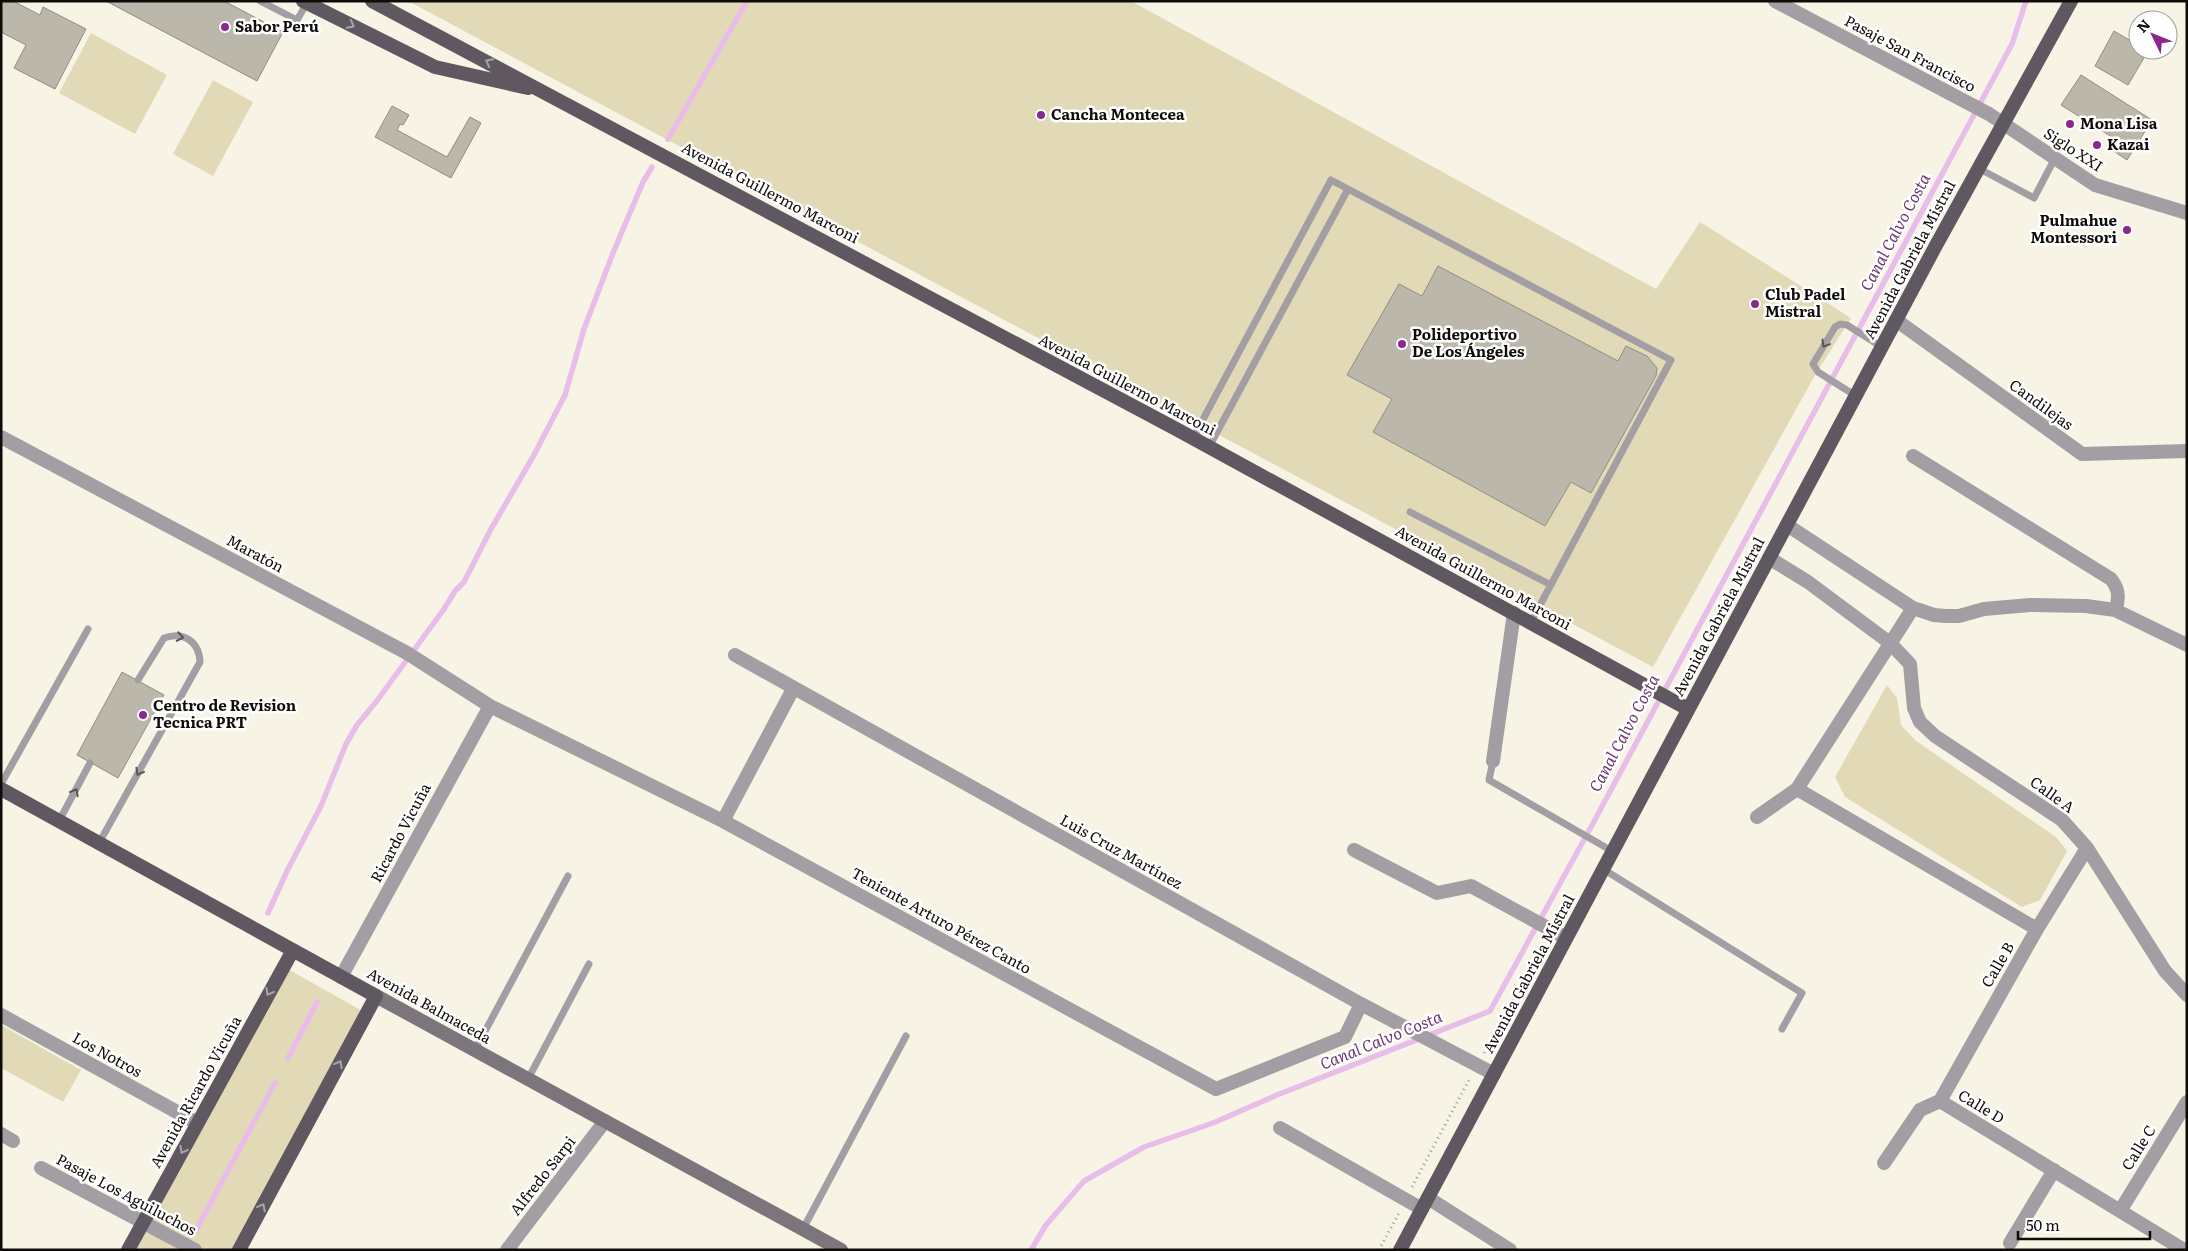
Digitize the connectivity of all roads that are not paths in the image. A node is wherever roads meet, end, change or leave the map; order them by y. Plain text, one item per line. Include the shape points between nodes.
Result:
1 (260, 1) edge
2 (372, 1) edge
3 (1775, 1) edge
4 (2071, 1) edge
5 (306, 2) edge
6 (548, 93) junction
7 (2002, 123) junction
8 (2055, 158) junction
9 (1978, 168) junction
10 (1348, 189) junction
11 (2187, 212) edge
12 (1896, 320) junction
13 (1882, 347) junction
14 (1856, 396) junction
15 (1, 437) edge
16 (1193, 438) junction
17 (1209, 447) junction
18 (2187, 451) edge
19 (1913, 456) dead end
20 (1410, 512) dead end
21 (1787, 524) junction
22 (1769, 558) junction
23 (1551, 585) junction
24 (1912, 608) junction
25 (2114, 610) junction
26 (1514, 613) junction
27 (1531, 622) junction
28 (88, 629) dead end
29 (1890, 643) junction
30 (2187, 645) edge
31 (735, 655) dead end
32 (138, 680) dead end
33 (794, 689) junction
34 (490, 706) junction
35 (1688, 710) junction
36 (1493, 761) joint
37 (90, 763) dead end
38 (1, 784) edge
39 (1797, 789) junction
40 (1, 790) edge
41 (1757, 818) dead end
42 (59, 821) junction
43 (723, 821) junction
44 (99, 843) junction
45 (2087, 848) junction
46 (1354, 850) dead end
47 (1612, 851) junction
48 (1603, 869) junction
49 (568, 876) dead end
50 (2038, 929) junction
51 (1566, 938) junction
52 (293, 950) junction
53 (589, 964) dead end
54 (341, 977) junction
55 (2187, 994) edge
56 (376, 996) junction
57 (1361, 1004) junction
58 (1, 1015) edge
59 (1782, 1029) dead end
60 (906, 1036) dead end
61 (475, 1050) junction
62 (1494, 1074) junction
63 (528, 1079) junction
64 (1940, 1101) junction
65 (2187, 1102) edge
66 (605, 1121) junction
67 (198, 1123) junction
68 (1280, 1128) dead end
69 (1884, 1163) dead end
70 (41, 1168) dead end
71 (2054, 1170) junction
72 (1425, 1203) junction
73 (2120, 1211) junction
74 (143, 1223) junction
75 (803, 1229) junction
76 (2010, 1243) dead end
77 (243, 1248) edge
78 (2179, 1248) edge
79 (128, 1250) edge
80 (195, 1250) edge
81 (506, 1250) edge
82 (841, 1250) edge
83 (1400, 1250) edge
84 (1510, 1250) edge

1 - 5 lane via 297,20
6 -> 2 main road, Avenida Guillermo Marconi
3 - 7 street, Pasaje San Francisco
4 - 7 main road, Avenida Gabriela Mistral
5 -> 6 main road, Avenida Guillermo Marconi via 435,67
6 - 16 main road, Avenida Guillermo Marconi
7 - 8 street, Siglo XXI
7 - 9 main road, Avenida Gabriela Mistral
8 - 9 lane via 2034,198
8 - 11 street, Siglo XXI via 2096,186
9 - 12 main road, Avenida Gabriela Mistral
10 - 16 lane via 1331,180
10 - 17 lane
10 - 23 lane via 1671,360
12 - 13 main road, Avenida Gabriela Mistral
12 - 18 street, Candilejas via 2082,454
13 - 14 main road, Avenida Gabriela Mistral
13 -> 14 lane via 1844,324 1837,325 1813,364 1815,370
14 - 21 main road, Avenida Gabriela Mistral
15 - 34 street, Maratón via 407,653
16 - 17 main road, Avenida Guillermo Marconi
17 - 26 main road, Avenida Guillermo Marconi
19 - 25 street via 2111,579 2118,590
20 - 23 lane
21 - 22 main road, Avenida Gabriela Mistral
21 - 24 street
22 - 29 street, Calle A via 1808,582
22 - 35 main road, Avenida Gabriela Mistral
23 - 27 lane
24 - 25 street via 1946,616 2030,605
24 - 29 street
25 - 30 street
26 - 27 main road, Avenida Guillermo Marconi
26 - 36 street
27 - 35 main road, Avenida Guillermo Marconi
28 - 38 lane
29 - 39 street
29 - 45 street, Calle A via 1910,664 1914,708 1920,722 1934,736 2062,820
31 - 33 street, Luis Cruz Martínez
32 -> 44 lane via 164,638 186,637 197,647 200,662
33 - 43 street
33 - 57 street, Luis Cruz Martínez
34 - 43 street, Teniente Arturo Pérez Canto
34 - 54 street, Ricardo Vicuña
35 - 47 main road, Avenida Gabriela Mistral
36 - 47 lane via 1489,780
42 -> 37 lane
39 - 41 street
39 - 50 street
40 - 42 main road, Avenida Balmaceda
42 - 44 main road, Avenida Balmaceda
43 - 57 street, Teniente Arturo Pérez Canto via 1216,1089 1345,1038
44 - 52 main road, Avenida Balmaceda
45 - 50 street, Calle B
45 - 55 street, Calle A via 2165,971
46 - 51 street via 1437,892 1471,886
47 - 48 main road, Avenida Gabriela Mistral
48 - 51 main road, Avenida Gabriela Mistral
48 - 59 lane via 1802,994
49 - 61 lane
50 - 64 street, Calle B
51 - 62 main road, Avenida Gabriela Mistral
52 - 54 main road, Avenida Balmaceda
52 -> 67 main road, Avenida Ricardo Vicuña
53 - 63 lane
54 - 56 main road, Avenida Balmaceda
56 - 61 main road, Avenida Balmaceda
77 -> 56 main road
57 - 62 street, Luis Cruz Martínez
58 - 67 street, Los Notros
60 - 75 lane
61 - 63 main road, Avenida Balmaceda
62 - 72 main road, Avenida Gabriela Mistral
63 - 66 main road, Avenida Balmaceda
64 - 69 street, Calle D via 1920,1110
64 - 71 street, Calle D
65 - 73 street, Calle C
66 - 75 main road, Avenida Balmaceda
66 - 81 street, Alfredo Sarpi
67 -> 74 main road, Avenida Ricardo Vicuña
68 - 72 street
70 - 74 street, Pasaje Los Aguiluchos
71 - 73 street, Calle D
71 - 76 street
72 - 83 main road, Avenida Gabriela Mistral
72 - 84 street
73 - 78 street, Calle D
74 - 79 main road, Avenida Ricardo Vicuña
74 - 80 street, Pasaje Los Aguiluchos
75 - 82 main road, Avenida Balmaceda

